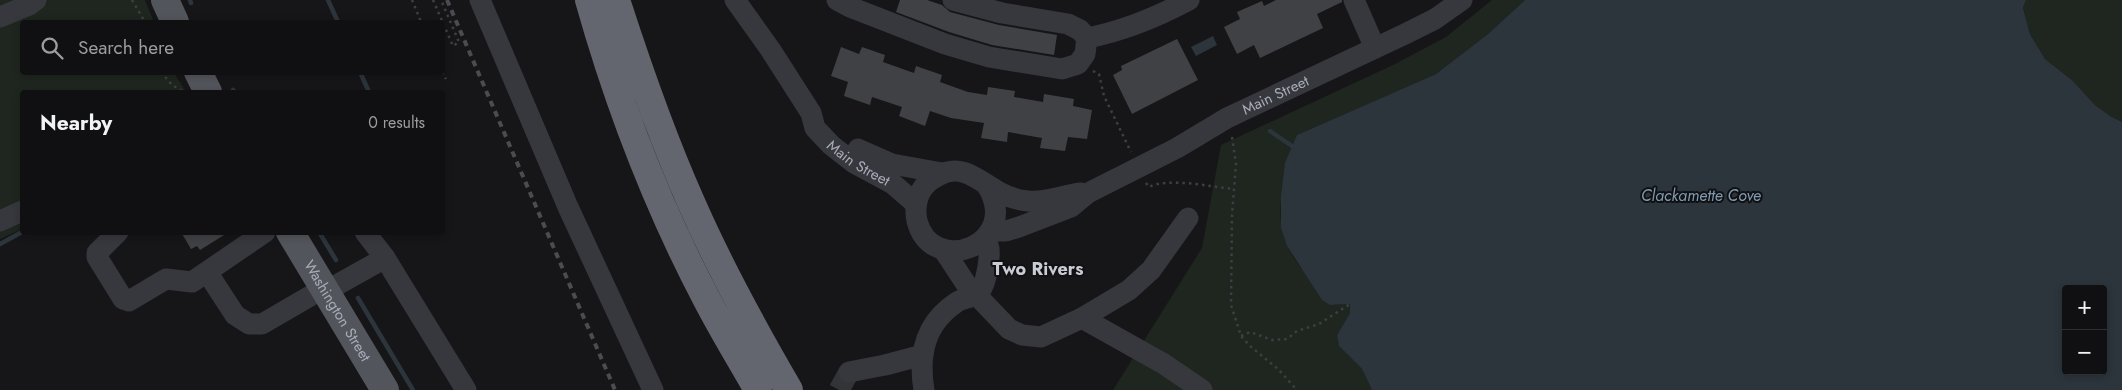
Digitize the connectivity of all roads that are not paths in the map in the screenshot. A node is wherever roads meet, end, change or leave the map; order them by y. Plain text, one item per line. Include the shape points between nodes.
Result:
1 (36, 0) edge
2 (165, 0) edge
3 (480, 0) edge
4 (589, 0) edge
5 (616, 0) edge
6 (636, 0) edge
7 (735, 0) edge
8 (837, 0) edge
9 (952, 0) edge
10 (1190, 0) edge
11 (1354, 0) edge
12 (1462, 0) edge
13 (0, 17) edge
14 (174, 20) edge
15 (1087, 38) junction
16 (1375, 48) junction
17 (638, 66) junction
18 (811, 113) junction
19 (942, 173) junction
20 (986, 184) junction
21 (1088, 193) junction
22 (916, 204) junction
23 (20, 212) edge
24 (1188, 218) dead end
25 (0, 222) edge
26 (115, 235) edge
27 (261, 235) edge
28 (292, 235) edge
29 (367, 235) edge
30 (988, 235) junction
31 (943, 249) junction
32 (384, 258) junction
33 (207, 272) junction
34 (325, 290) junction
35 (978, 294) junction
36 (1082, 318) junction
37 (923, 355) junction
38 (849, 372) dead end
39 (385, 390) edge
40 (466, 390) edge
41 (653, 390) edge
42 (758, 390) edge
43 (789, 390) edge
44 (924, 390) edge
45 (1202, 390) edge

1 - 13 street
2 - 14 main road
3 - 41 street via 568,207
4 - 42 highway via 613,82 670,224 707,300
5 - 17 highway
6 - 17 highway via 642,27
7 - 18 street, Main Street
8 - 15 street via 945,44 989,57 1062,69 1078,64 1086,54
9 - 15 street via 1002,13 1068,24
10 - 15 street via 1154,18 1106,35
11 - 16 street
12 - 16 street, Main Street via 1435,18
16 - 21 street, Main Street via 1227,118 1177,148
17 - 43 highway via 691,203
18 - 19 street, Main Street via 825,118 858,149 879,160
18 - 22 street, Main Street via 815,128 832,145 854,163 893,184
19 - 20 street, Main Street via 966,172
19 - 22 street via 930,180
20 - 21 street, Main Street via 1000,193 1028,201
20 - 30 street via 996,207 995,220
21 - 30 street, Main Street via 1071,207 1050,216
22 - 31 street via 919,226 929,240
23 - 25 street
24 - 36 street via 1152,270 1128,290
26 - 33 street via 97,257 123,299 129,301 166,279 192,282
27 - 33 street
28 - 34 main road, Washington Street
29 - 32 street
30 - 31 street, Main Street via 966,250
30 - 35 street via 984,287
31 - 35 street via 966,284
32 - 34 street
32 - 40 street
33 - 34 street via 235,315 249,324 262,324
34 - 39 main road, Washington Street
35 - 36 street via 1009,329 1022,335 1042,337
35 - 37 street via 959,301 944,312 925,340
36 - 45 street via 1164,364
37 - 38 street
37 - 44 street

